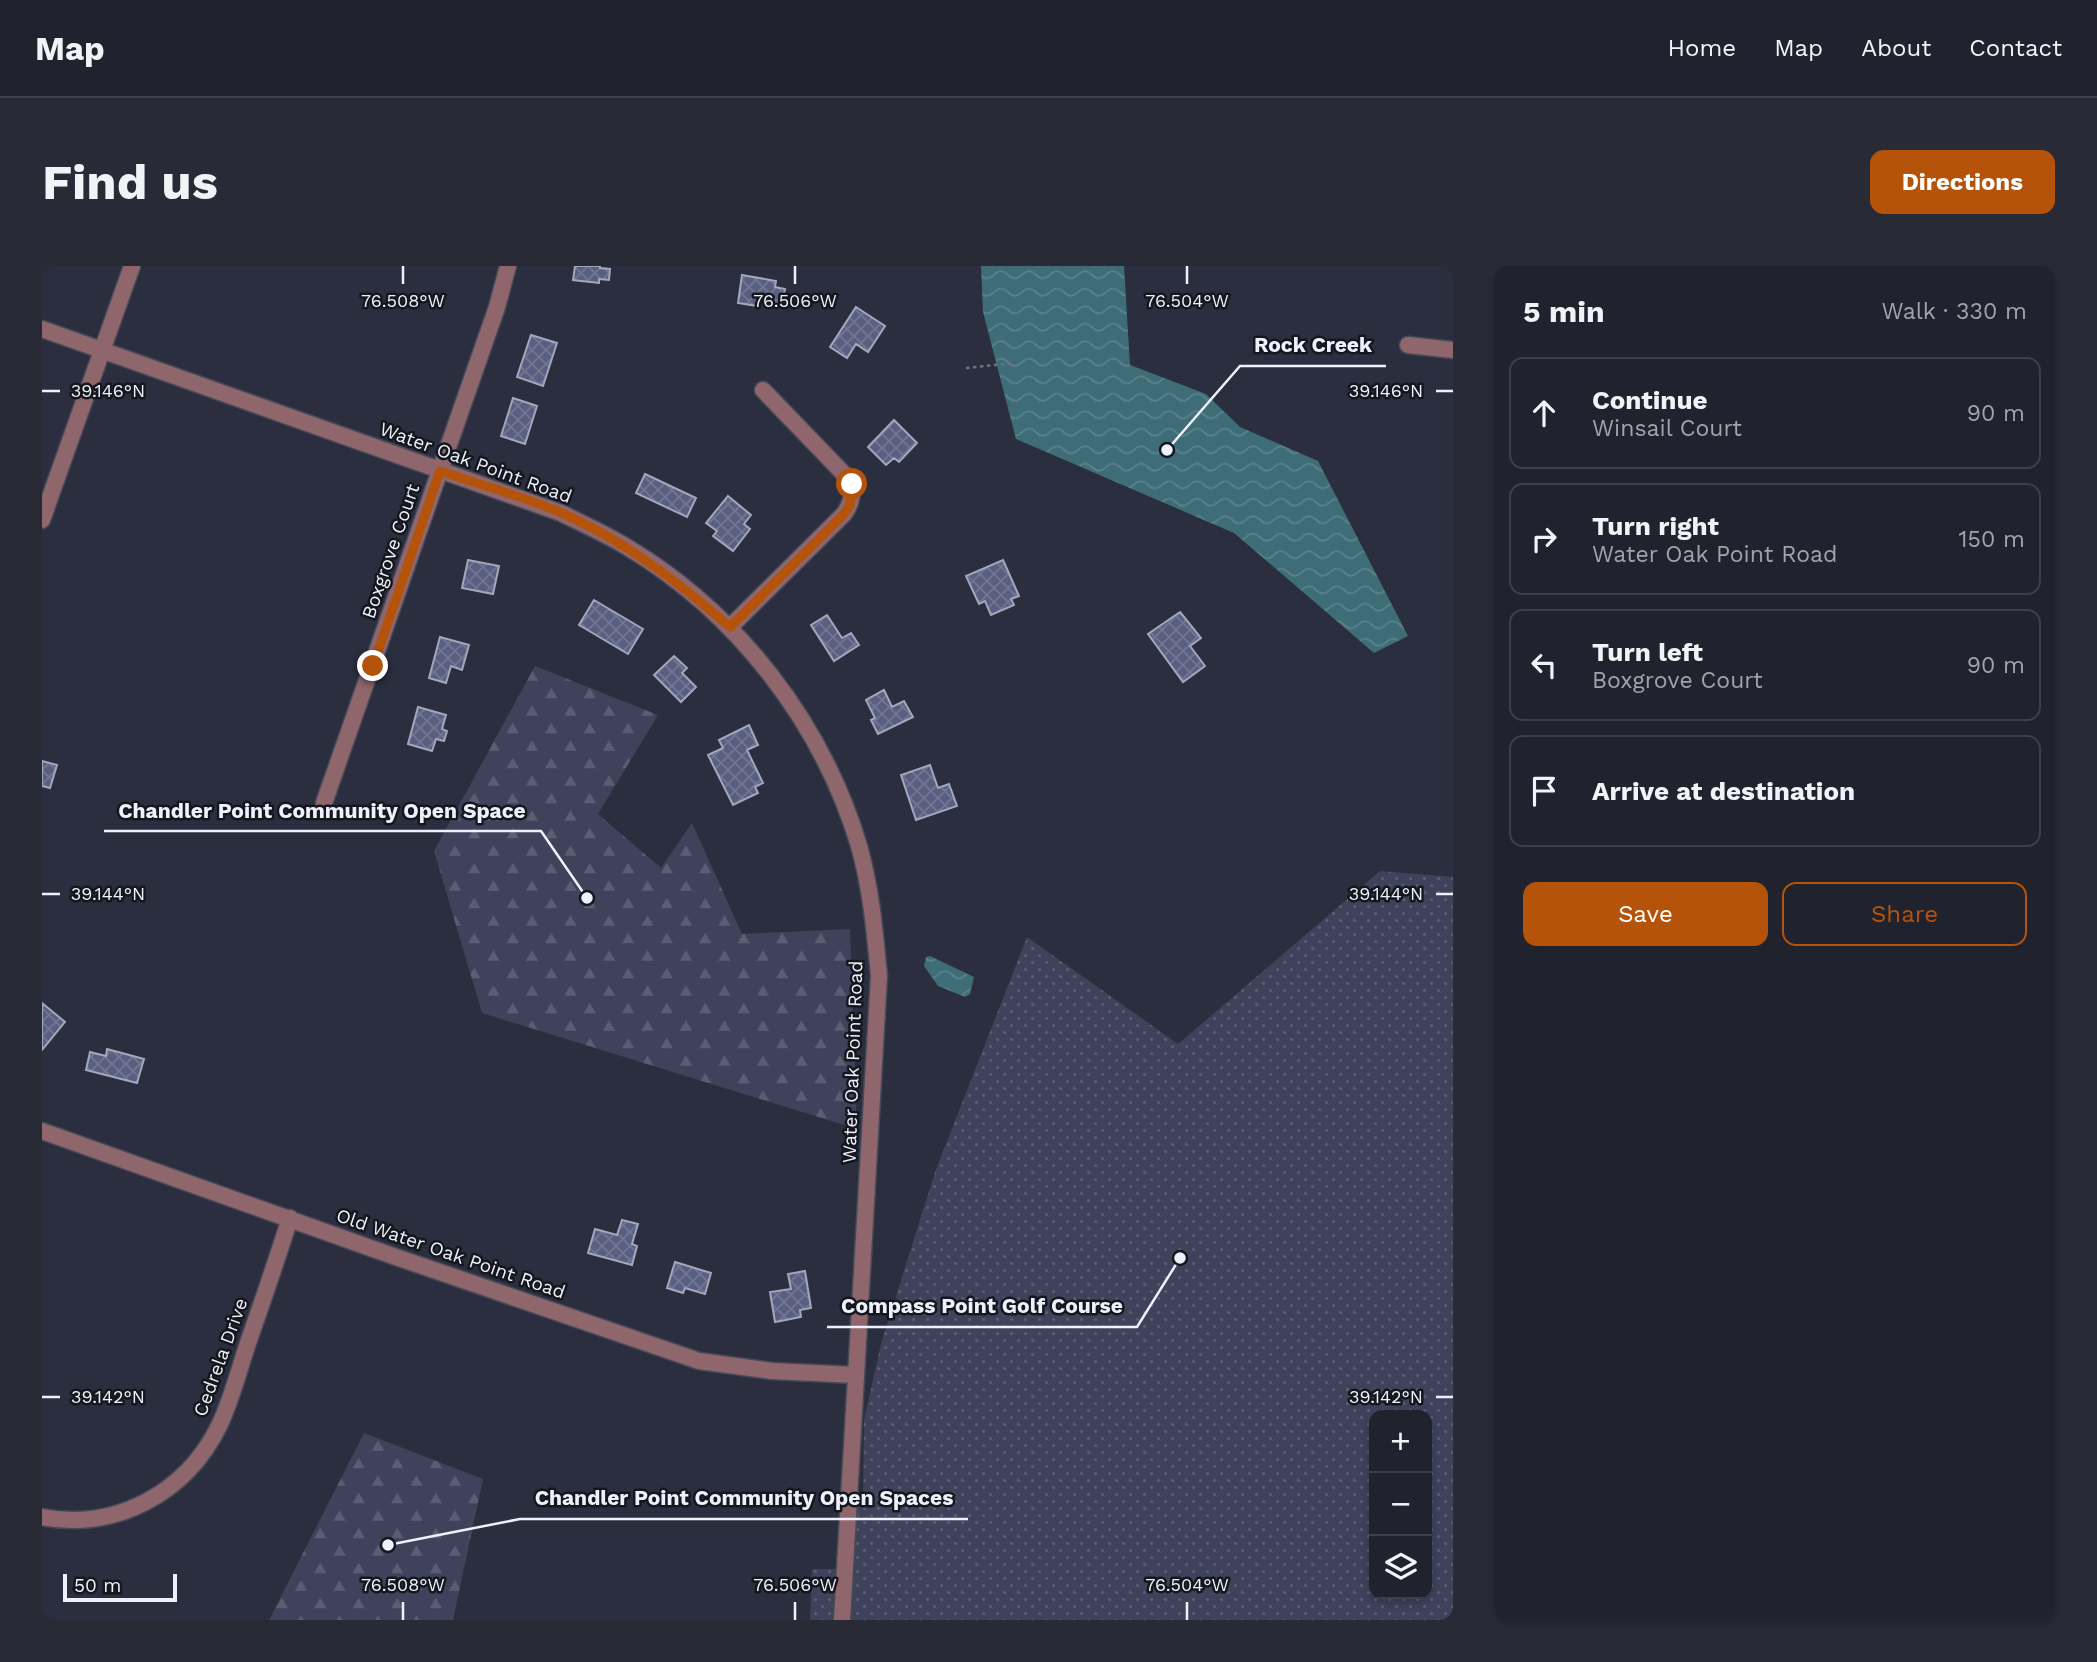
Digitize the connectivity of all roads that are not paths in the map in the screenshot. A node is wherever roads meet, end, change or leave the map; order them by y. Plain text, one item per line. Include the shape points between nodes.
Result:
1 (132, 266) edge
2 (508, 266) edge
3 (42, 329) edge
4 (1408, 345) dead end
5 (1453, 350) edge
6 (102, 352) junction
7 (763, 390) dead end
8 (440, 471) junction
9 (48, 482) edge
10 (42, 520) edge
11 (730, 627) junction
12 (324, 803) dead end
13 (42, 1131) edge
14 (290, 1219) junction
15 (856, 1375) junction
16 (42, 1517) edge
17 (842, 1620) edge

1 - 6 street
2 - 8 street, Boxgrove Court
3 - 6 street, Water Oak Point Road
4 - 5 street
6 - 8 street, Water Oak Point Road
6 - 9 street
7 - 11 street via 846,476 853,496 844,514
8 - 11 street, Water Oak Point Road via 561,513 627,547
8 - 12 street, Boxgrove Court
9 - 10 street
11 - 15 street, Water Oak Point Road via 780,687 829,771 859,847 873,918 878,1022
13 - 14 street, Old Water Oak Point Road
14 - 15 street, Old Water Oak Point Road via 699,1361
14 - 16 street, Cedrela Drive via 226,1409 203,1453 168,1489 130,1510 88,1520
15 - 17 street, Water Oak Point Road

